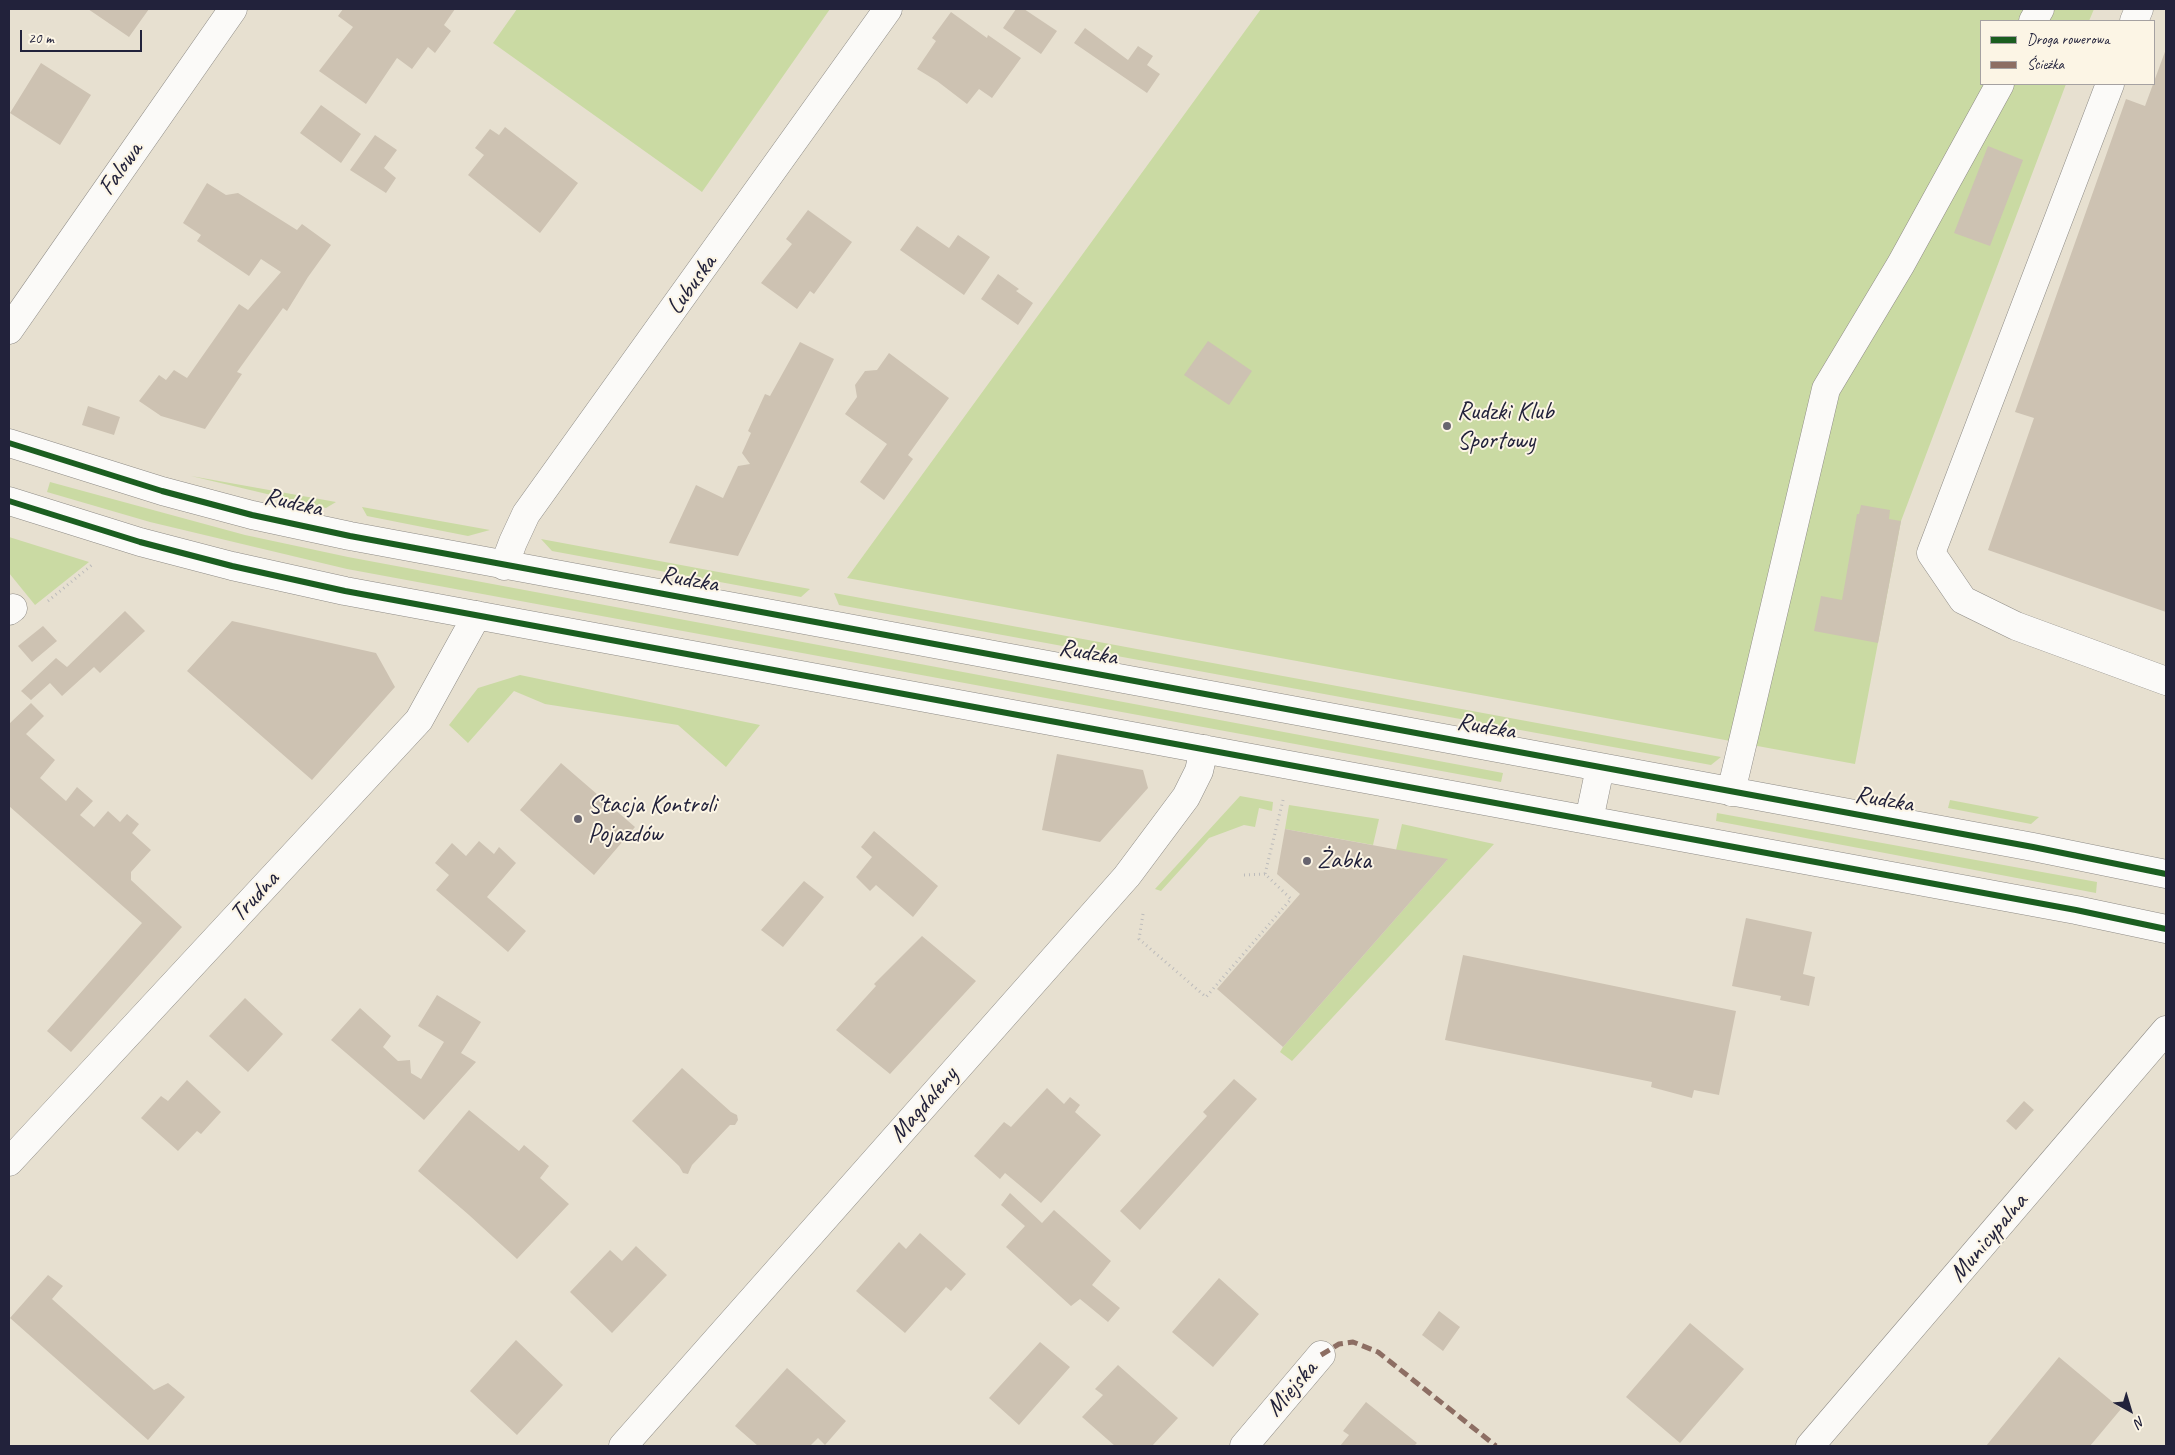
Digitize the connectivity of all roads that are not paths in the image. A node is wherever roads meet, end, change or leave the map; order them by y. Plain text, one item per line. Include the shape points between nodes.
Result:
1 (233, 9) edge
2 (888, 9) edge
3 (2040, 9) edge
4 (2034, 20) edge
5 (1999, 85) edge
6 (2110, 85) edge
7 (9, 330) edge
8 (9, 443) edge
9 (9, 501) edge
10 (504, 566) junction
11 (478, 615) junction
12 (2166, 681) edge
13 (1204, 749) junction
14 (1600, 768) junction
15 (1731, 792) junction
16 (1589, 820) junction
17 (2166, 874) edge
18 (2166, 929) edge
19 (2166, 1030) edge
20 (9, 1162) edge
21 (1322, 1355) dead end
22 (623, 1446) edge
23 (1244, 1446) edge
24 (1810, 1446) edge

1 - 7 street, Falowa
2 - 10 street, Lubuska via 526,514
3 - 4 street
5 - 15 street via 1901,264 1826,389
6 - 12 street via 1931,553 1963,600 2016,626
8 - 10 street, Rudzka via 162,491 252,515
9 - 11 street via 140,542 232,566
10 - 14 street, Rudzka
11 - 13 street
11 - 20 street, Trudna via 419,720
13 - 16 street
13 - 22 street, Magdaleny via 1199,771 1186,797 1127,876
14 - 15 street, Rudzka
14 - 16 street
15 - 17 street, Rudzka
16 - 18 street
19 - 24 street, Municypalna
21 - 23 street, Miejska

